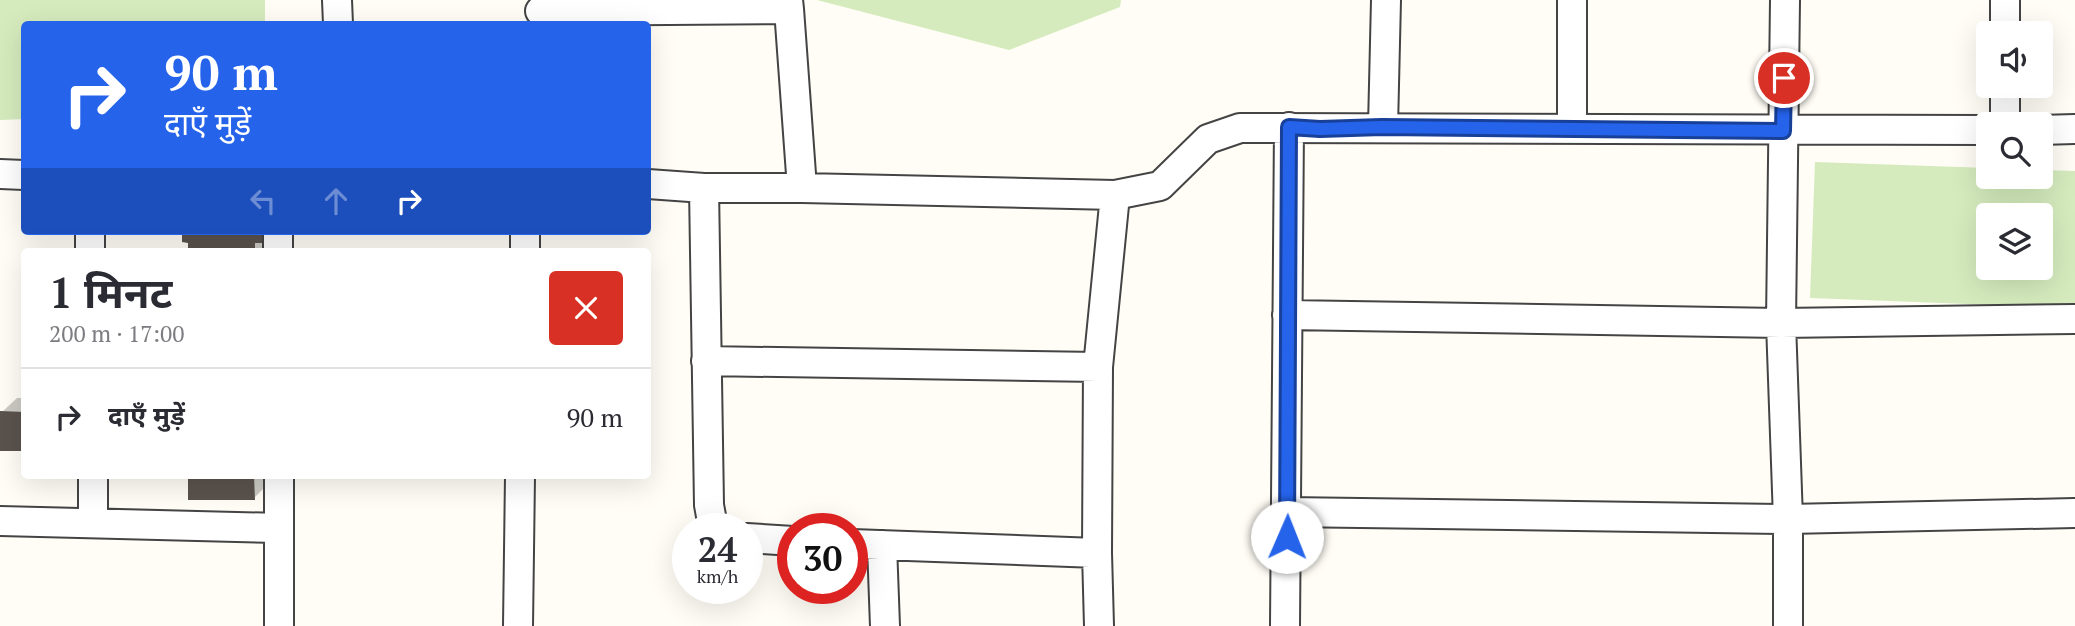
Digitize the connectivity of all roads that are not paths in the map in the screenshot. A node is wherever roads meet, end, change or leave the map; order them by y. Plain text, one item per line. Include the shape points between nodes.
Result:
1 (337, 0) edge
2 (1387, 0) edge
3 (1572, 0) edge
4 (1785, 0) edge
5 (2005, 0) edge
6 (788, 4) edge
7 (540, 12) edge
8 (338, 21) edge
9 (2005, 21) edge
10 (1289, 127) junction
11 (1382, 127) junction
12 (1573, 129) junction
13 (1976, 130) edge
14 (2053, 130) edge
15 (2075, 130) edge
16 (1783, 131) junction
17 (0, 174) edge
18 (21, 174) edge
19 (651, 184) edge
20 (704, 188) junction
21 (802, 188) junction
22 (1115, 195) junction
23 (1287, 316) junction
24 (2075, 319) edge
25 (1781, 323) junction
26 (706, 361) junction
27 (1098, 367) junction
28 (93, 479) edge
29 (279, 479) edge
30 (520, 479) edge
31 (1287, 512) junction
32 (710, 513) edge
33 (2075, 513) edge
34 (1788, 519) junction
35 (0, 521) edge
36 (93, 523) junction
37 (279, 528) junction
38 (868, 545) edge
39 (881, 545) junction
40 (1097, 553) junction
41 (279, 626) edge
42 (518, 626) edge
43 (879, 626) edge
44 (885, 626) edge
45 (1099, 626) edge
46 (1285, 626) edge
47 (1788, 626) edge

1 - 8 street
2 - 11 street
3 - 12 street
4 - 16 street
5 - 9 street
6 - 7 street
6 - 21 street
10 - 11 street
10 - 22 street via 1240,128 1208,139 1160,186
10 - 23 street
11 - 12 street
12 - 16 street
13 - 16 street
14 - 15 street
16 - 25 street
17 - 18 street
19 - 20 street
20 - 21 street
20 - 26 street
21 - 22 street
22 - 27 street
23 - 25 street
23 - 31 street
24 - 25 street
25 - 34 street
26 - 27 street
26 - 32 street
27 - 40 street
28 - 36 street
29 - 37 street
30 - 42 street
31 - 34 street
31 - 46 street
33 - 34 street
34 - 47 street
35 - 36 street
36 - 37 street
37 - 41 street
38 - 39 street
39 - 40 street
39 - 44 street
40 - 45 street
43 - 44 street

